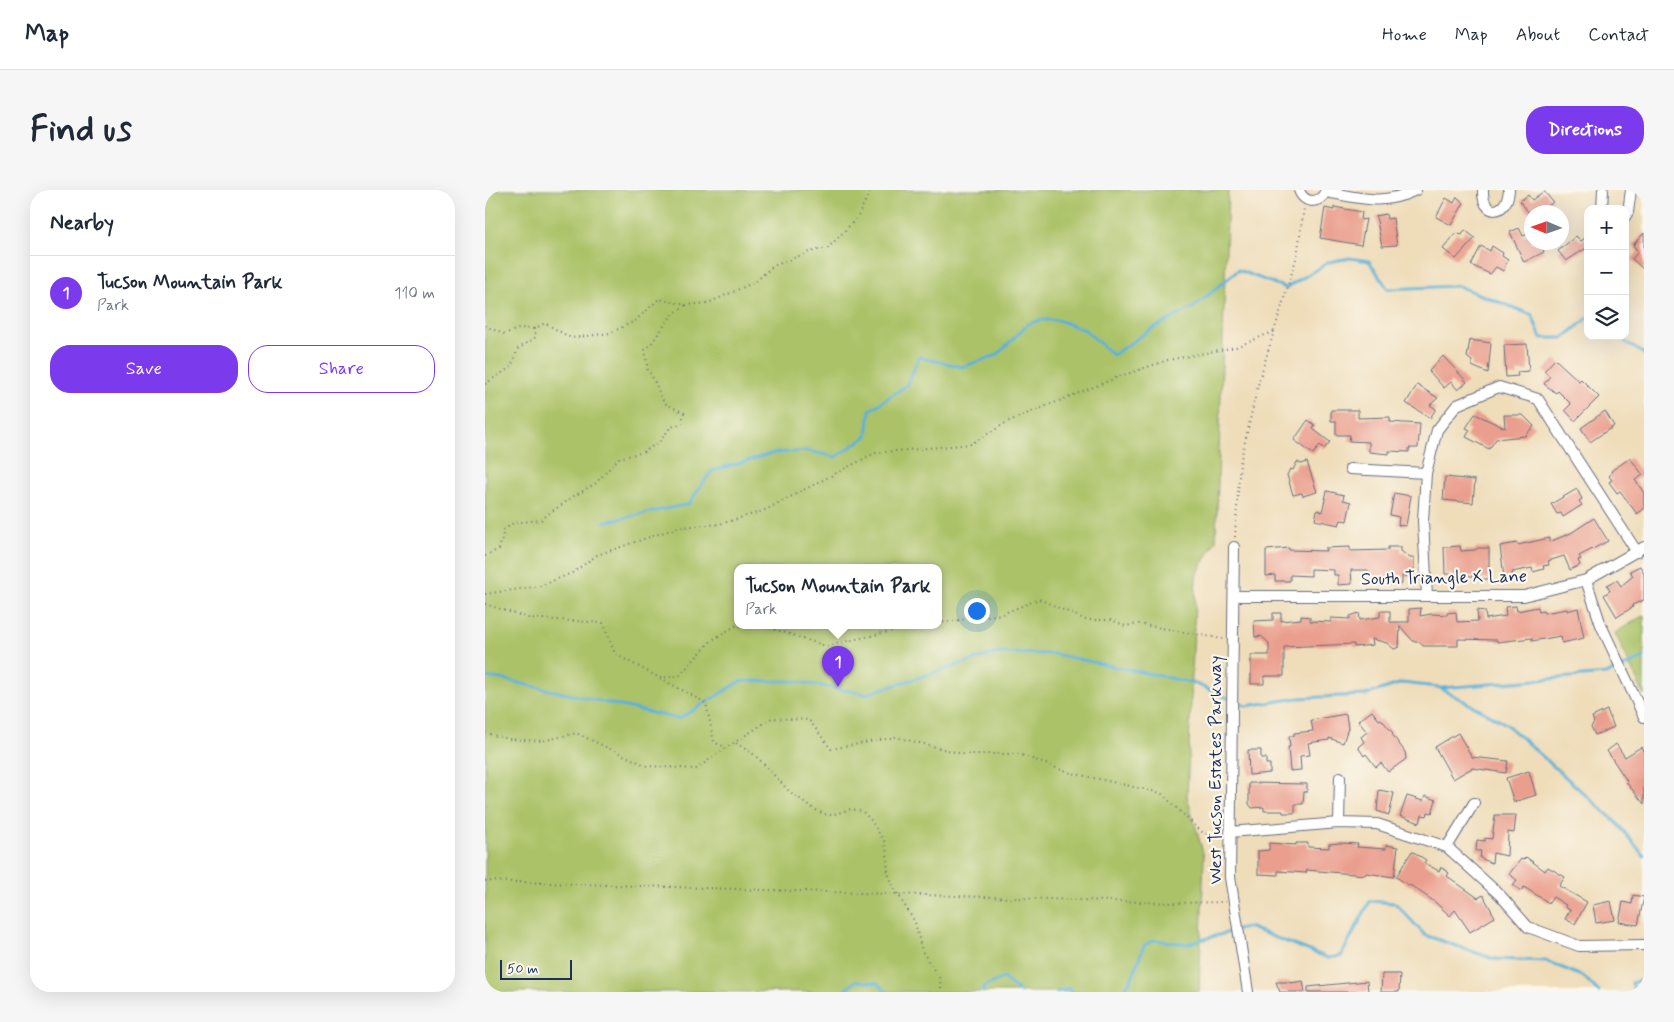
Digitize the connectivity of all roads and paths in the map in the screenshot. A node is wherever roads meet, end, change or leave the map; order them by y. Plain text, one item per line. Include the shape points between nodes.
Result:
1 (873, 190) edge
2 (1299, 190) edge
3 (1416, 190) edge
4 (1483, 190) edge
5 (1509, 190) edge
6 (1603, 190) edge
7 (1631, 190) edge
8 (1326, 191) edge
9 (1305, 199) junction
10 (1602, 205) edge
11 (1629, 205) edge
12 (686, 305) junction
13 (485, 326) edge
14 (534, 329) junction
15 (1275, 331) junction
16 (485, 384) edge
17 (1350, 469) dead end
18 (1426, 473) junction
19 (1234, 546) joint
20 (1640, 549) edge
21 (485, 556) edge
22 (1586, 580) junction
23 (485, 594) edge
24 (1234, 596) junction
25 (1427, 596) junction
26 (485, 604) edge
27 (942, 622) edge
28 (734, 627) edge
29 (773, 629) edge
30 (902, 629) edge
31 (1233, 640) junction
32 (657, 678) junction
33 (1644, 717) edge
34 (485, 733) edge
35 (735, 742) junction
36 (726, 748) junction
37 (1340, 776) dead end
38 (1474, 803) dead end
39 (1339, 823) junction
40 (1230, 836) junction
41 (1447, 847) junction
42 (485, 881) edge
43 (898, 895) junction
44 (1234, 902) junction
45 (1644, 945) edge
46 (941, 992) edge
47 (1248, 992) edge

1 - 12 path via 857,218 828,248 773,266 755,282 707,304
2 - 9 street
3 - 8 street via 1389,199 1372,200
4 - 5 street via 1484,203 1493,210 1503,207
6 - 10 street
7 - 11 street
8 - 9 street via 1316,201
9 - 15 path via 1297,256
12 - 14 path via 659,300 635,321 610,333 571,338 545,324
12 - 21 path via 672,315 645,350 647,372 651,374 664,403 684,413 682,422 671,427 660,441 644,452 619,458 595,484 541,520 513,523 505,530 499,549
13 - 14 path via 504,334 521,328
14 - 16 path via 536,337 518,350 511,367
15 - 19 path via 1259,381 1240,463
15 - 23 path via 1236,347 1168,360 1121,376 1009,421 971,444 875,453 763,511 720,524 679,527 597,556 572,573 540,586
17 - 18 street
18 - 20 street via 1437,430 1457,405 1499,387 1537,399
18 - 25 street via 1423,521
19 - 24 street, West Tucson Estates Parkway
20 - 22 street, South Triangle X Lane
22 - 25 street, South Triangle X Lane via 1524,596
22 - 33 street via 1601,625
24 - 25 street, South Triangle X Lane
24 - 31 street, West Tucson Estates Parkway
26 - 32 path via 528,618 603,623 615,654
27 - 31 path via 1002,614 1039,599 1087,620 1111,620 1125,626 1139,624
28 - 32 path via 712,640 679,676
29 - 30 path via 826,646
31 - 40 street, West Tucson Estates Parkway
32 - 36 path via 707,703 714,742
34 - 36 path via 508,739 543,741 576,733 647,766 667,768 696,769
35 - 36 path
35 - 40 path via 772,718 809,720 831,749 896,737 963,754 1019,754 1067,772 1161,793 1203,833
35 - 43 path via 756,756 789,791 814,809 831,815 851,809 862,811 884,840 888,873
37 - 39 street
38 - 41 street
39 - 40 street
39 - 41 street via 1377,824
40 - 44 street, West Tucson Estates Parkway
41 - 45 street via 1500,895 1528,926 1579,946
42 - 43 path
43 - 44 path
43 - 46 path via 915,922 922,951 939,978
44 - 47 street, West Tucson Estates Parkway

